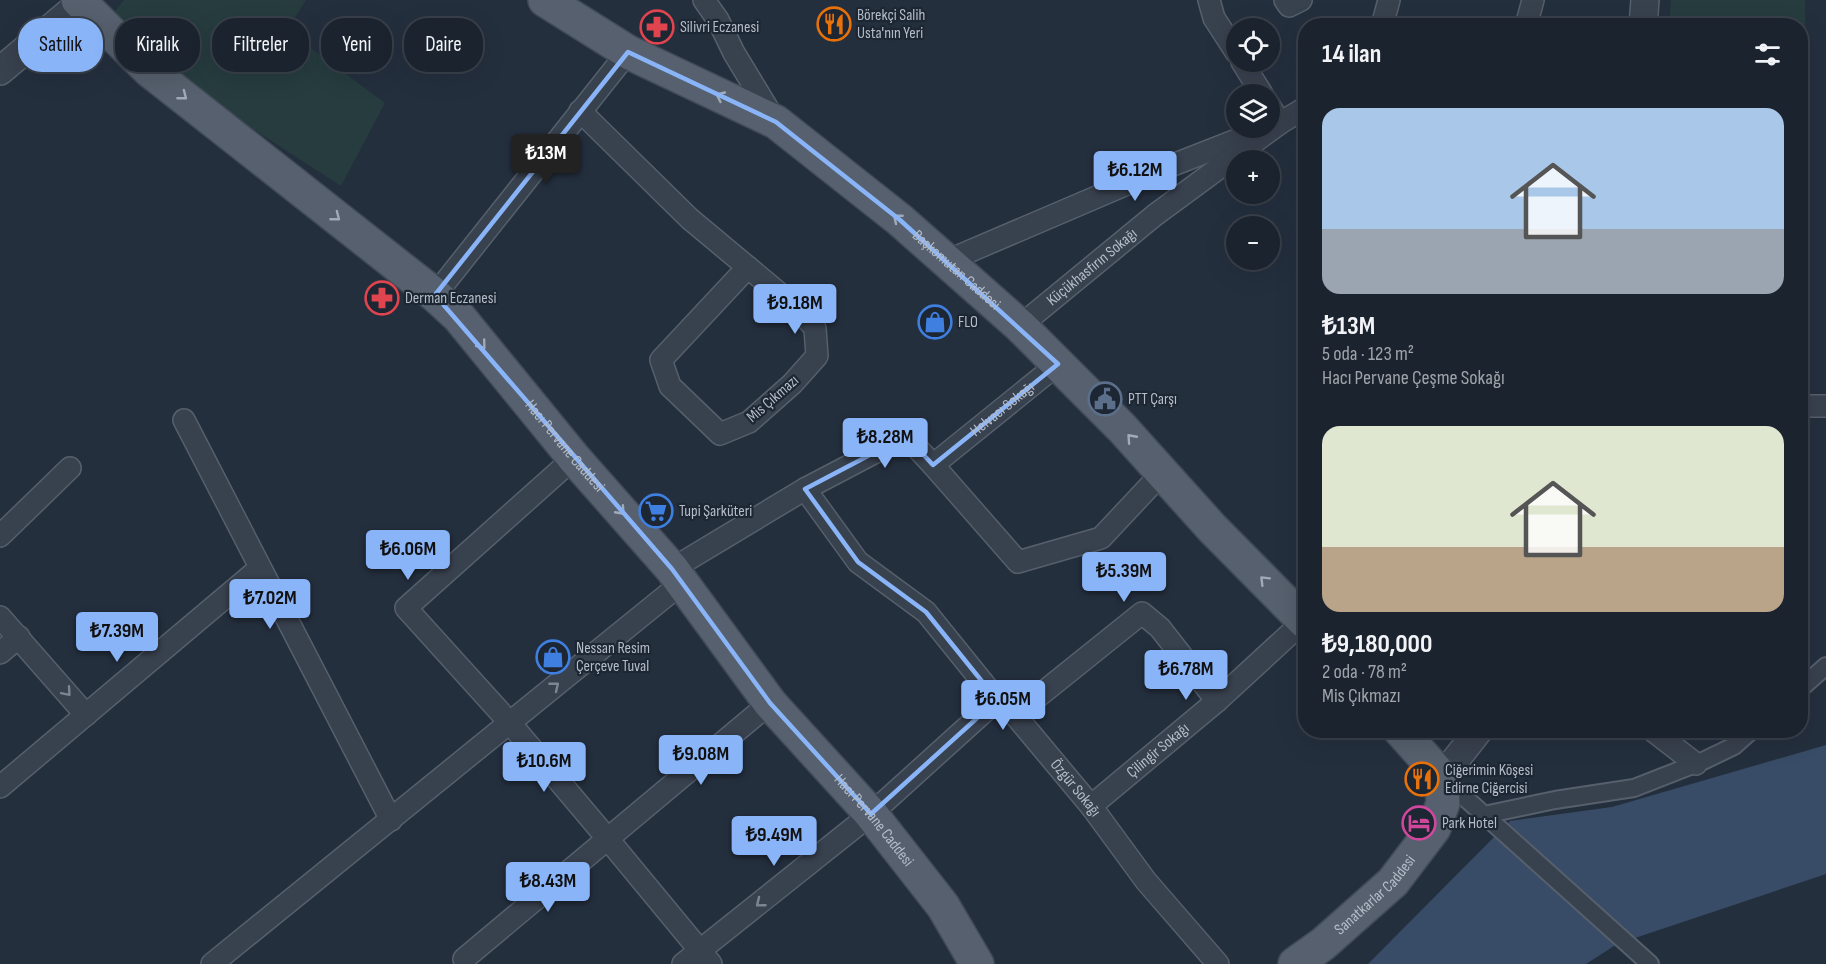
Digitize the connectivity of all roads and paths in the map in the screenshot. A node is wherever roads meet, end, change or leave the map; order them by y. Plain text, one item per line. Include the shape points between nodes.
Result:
1 (545, 0) edge
2 (704, 0) edge
3 (1209, 0) edge
4 (1285, 0) edge
5 (1301, 0) edge
6 (1389, 0) edge
7 (1533, 0) edge
8 (1645, 0) edge
9 (81, 1) edge
10 (1384, 18) edge
11 (1528, 18) edge
12 (1644, 18) edge
13 (1226, 37) edge
14 (628, 52) junction
15 (0, 71) edge
16 (580, 111) junction
17 (1298, 112) edge
18 (776, 122) junction
19 (1280, 123) edge
20 (1242, 138) edge
21 (1260, 138) edge
22 (947, 261) junction
23 (748, 267) junction
24 (435, 295) junction
25 (1020, 326) junction
26 (1058, 364) junction
27 (1808, 406) edge
28 (1826, 406) edge
29 (184, 420) dead end
30 (574, 458) junction
31 (933, 465) junction
32 (70, 468) dead end
33 (1162, 473) junction
34 (805, 489) junction
35 (0, 536) edge
36 (260, 568) junction
37 (678, 575) junction
38 (1298, 615) edge
39 (0, 617) edge
40 (1298, 627) edge
41 (19, 637) junction
42 (0, 653) edge
43 (1826, 666) edge
44 (1808, 682) edge
45 (997, 700) junction
46 (1217, 701) junction
47 (770, 703) junction
48 (86, 715) junction
49 (1015, 715) junction
50 (510, 723) junction
51 (1407, 738) edge
52 (1473, 738) edge
53 (1662, 738) edge
54 (1743, 738) edge
55 (1696, 764) junction
56 (1442, 777) junction
57 (0, 787) edge
58 (1090, 806) junction
59 (871, 814) junction
60 (1488, 819) junction
61 (391, 820) junction
62 (608, 838) junction
63 (464, 959) dead end
64 (698, 960) edge
65 (212, 964) edge
66 (976, 964) edge
67 (1218, 964) edge
68 (1295, 964) edge
69 (1650, 964) edge

1 - 14 main road, Başkomutan Caddesi
2 - 18 street
3 - 13 street via 1214,18
4 - 5 street via 1289,6
6 - 10 street
7 - 11 street
8 - 12 street
9 - 15 street
9 -> 24 main road, Hacı Pervane Caddesi via 149,70
14 - 16 street
18 -> 14 main road, Başkomutan Caddesi
16 - 23 street, Mis Çıkmazı via 690,219
16 - 24 street
17 - 19 street
22 -> 18 main road, Başkomutan Caddesi
20 - 22 street
21 - 25 street, Küçükhasfırın Sokağı via 1155,215
22 - 25 main road, Başkomutan Caddesi
23 - 23 street, Mis Çıkmazı via 798,309 814,328 817,356 749,423 720,434 670,386 661,360
24 -> 30 main road, Hacı Pervane Caddesi via 459,317
25 - 26 main road, Başkomutan Caddesi
26 - 31 street, Helvacı Sokağı
33 -> 26 main road, Başkomutan Caddesi
27 - 28 street
29 - 36 street
30 -> 37 main road, Hacı Pervane Caddesi
30 - 50 street via 406,608
31 - 33 street via 1018,562 1101,538
31 - 34 street via 906,435
32 - 35 street
38 -> 33 main road, Başkomutan Caddesi
34 - 37 street
34 - 45 street, Özgür Sokağı via 858,562 926,612
36 - 48 street
36 - 61 street
37 - 47 main road, Hacı Pervane Caddesi
50 -> 37 street
39 - 41 street
40 - 46 street, Çilingir Sokağı
41 - 42 street
41 -> 48 street
43 - 44 street
45 - 49 street, Özgür Sokağı
45 - 59 street
46 - 49 street via 1160,628 1142,613
46 - 58 street, Çilingir Sokağı
47 - 59 main road, Hacı Pervane Caddesi
47 - 62 street
48 - 57 street
49 - 58 street, Özgür Sokağı
50 - 61 street
50 - 62 street
51 - 56 main road
52 - 56 street
53 - 55 street
54 - 55 street
55 - 60 street via 1634,788 1556,800
56 - 60 street
56 - 68 main road, Sanatkarlar Caddesi via 1443,803 1434,828 1393,882
58 - 67 street, Özgür Sokağı via 1146,881
59 -> 64 street
59 - 66 main road, Hacı Pervane Caddesi via 943,906
60 - 69 street
61 - 65 street
62 - 63 street
62 - 64 street

